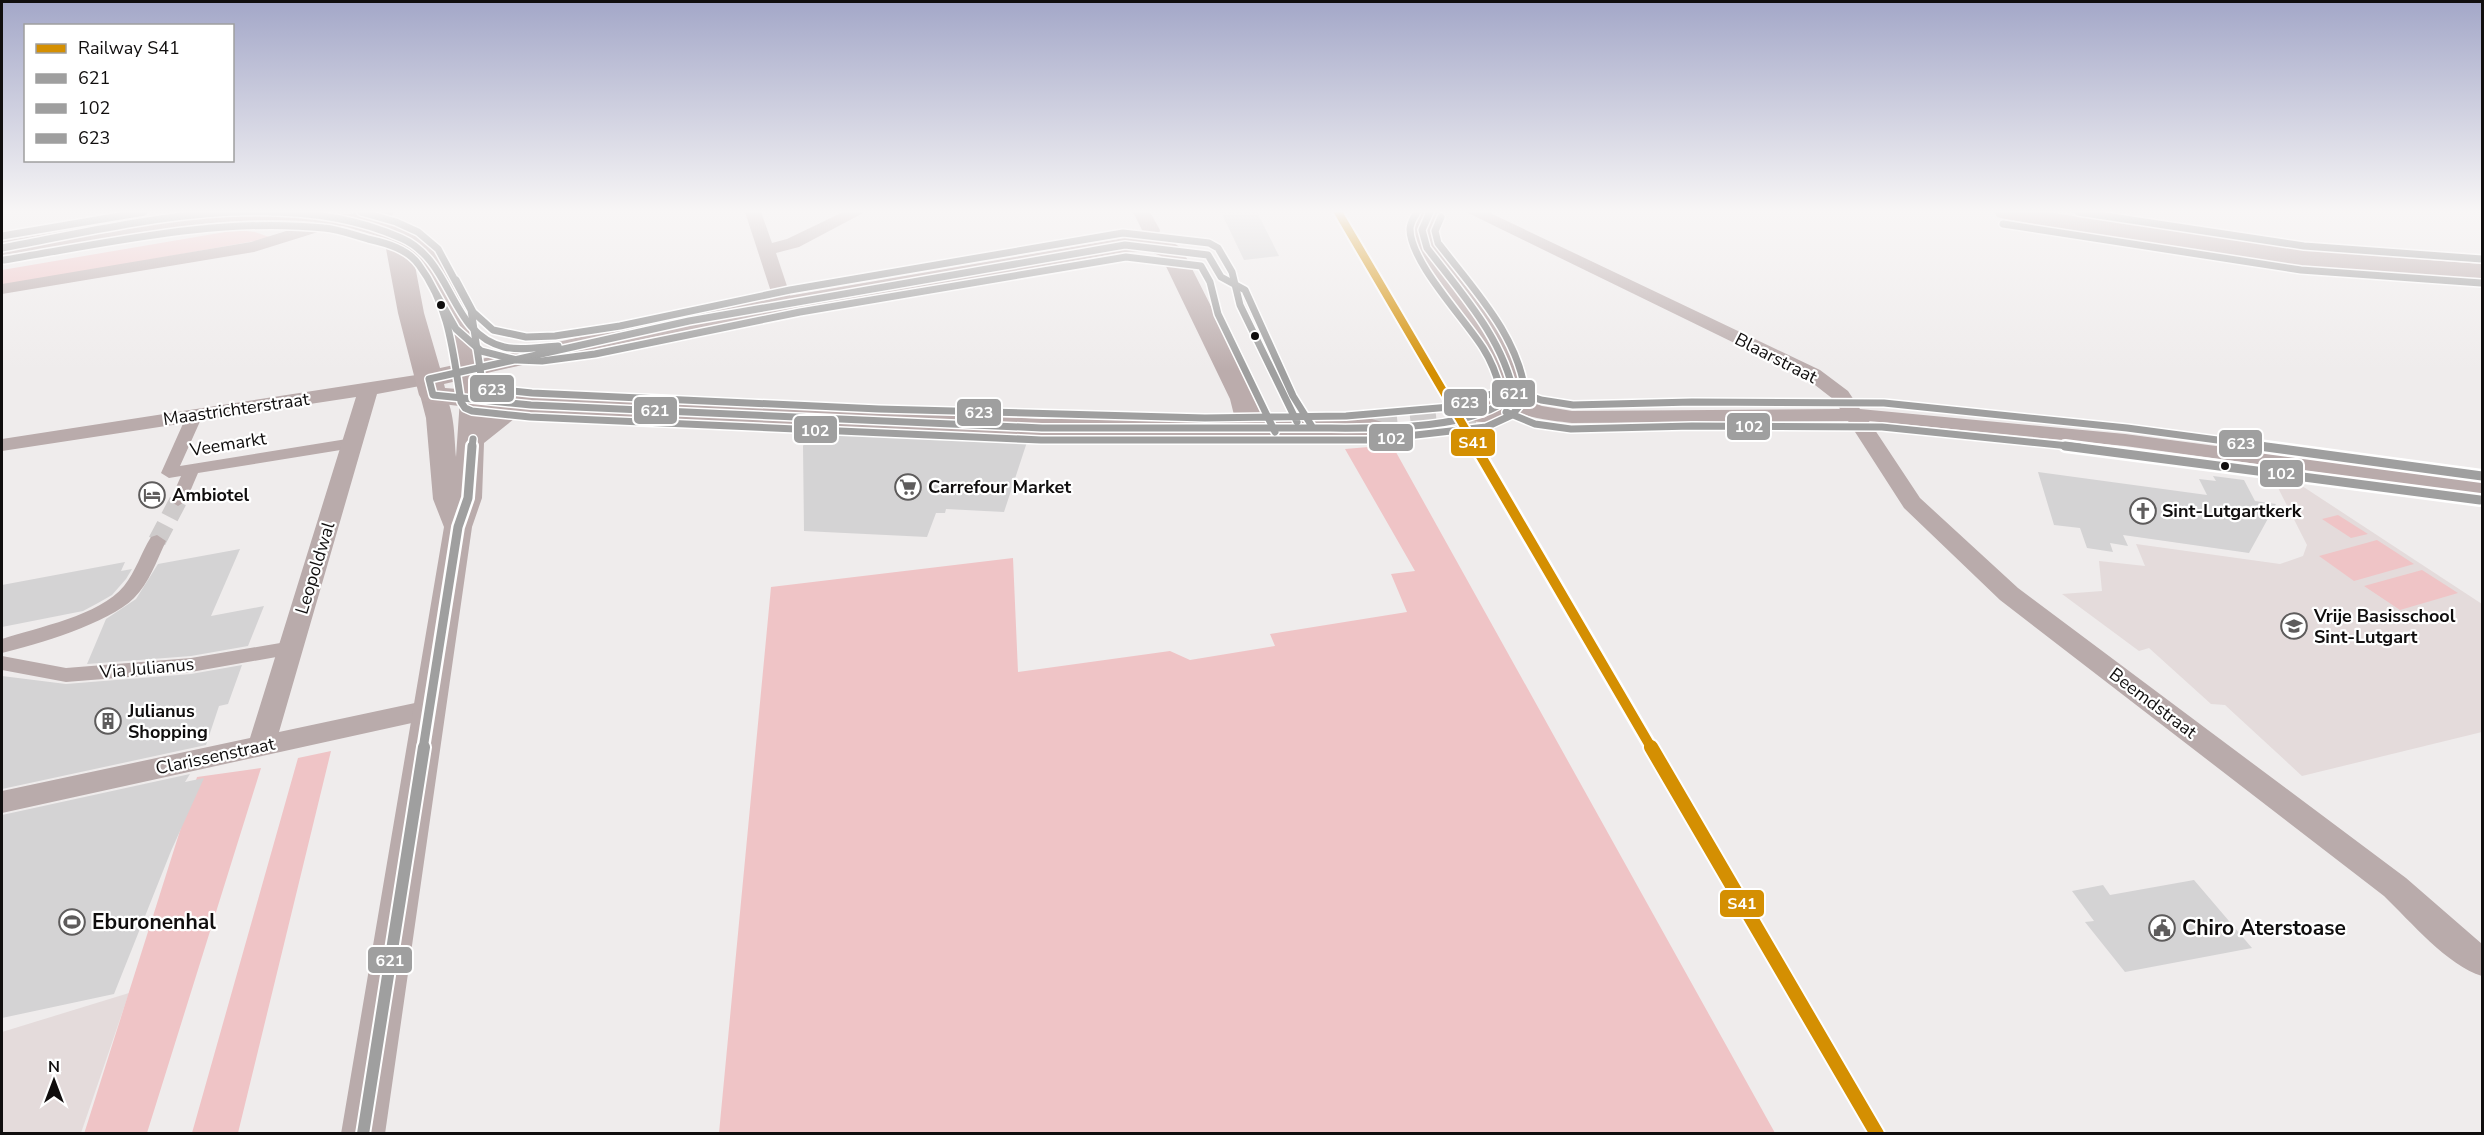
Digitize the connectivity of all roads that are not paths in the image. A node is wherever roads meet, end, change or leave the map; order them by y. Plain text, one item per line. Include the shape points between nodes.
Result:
1 (146, 265) edge
2 (403, 265) edge
3 (433, 265) edge
4 (772, 265) edge
5 (1010, 265) edge
6 (1179, 265) edge
7 (1439, 265) edge
8 (1585, 265) edge
9 (2361, 265) edge
10 (2482, 271) edge
11 (2, 289) edge
12 (784, 304) junction
13 (460, 314) junction
14 (572, 345) junction
15 (470, 369) junction
16 (431, 387) junction
17 (368, 390) junction
18 (473, 399) junction
19 (1510, 401) junction
20 (531, 405) junction
21 (1483, 415) tunnel mouth
22 (1855, 415) junction
23 (194, 417) junction
24 (1252, 427) junction
25 (1372, 428) tunnel mouth
26 (473, 440) junction
27 (353, 443) junction
28 (2, 444) edge
29 (192, 469) junction
30 (2482, 488) edge
31 (178, 501) tunnel mouth
32 (458, 527) junction
33 (157, 541) tunnel mouth
34 (2, 646) edge
35 (292, 648) junction
36 (2, 663) edge
37 (429, 710) junction
38 (261, 746) junction
39 (2, 802) edge
40 (2482, 962) edge
41 (363, 1134) edge

1 - 11 street
2 - 16 main road
3 - 13 main road
4 - 12 street
5 - 12 main road
6 - 24 main road via 1244,399
7 - 19 main road via 1501,352 1515,388
8 - 22 street, Blaarstraat via 1813,374 1841,395
9 - 10 main road
12 - 14 main road
13 - 14 main road via 477,335 494,344 536,348
13 - 15 main road
14 - 15 main road, Maastrichterstraat
15 - 16 main road, Maastrichterstraat
15 - 18 main road
16 - 17 street, Maastrichterstraat
16 - 18 main road
16 - 32 street via 439,418 447,499
17 - 23 street, Maastrichterstraat
17 - 27 street, Leopoldwal
18 - 20 main road
18 - 26 street
19 - 21 main road
19 - 22 street via 1538,412 1572,417
20 - 24 main road via 1042,428
20 - 26 street via 505,413
22 - 30 street via 2125,440
22 - 40 street, Beemdstraat via 1912,503 2009,594 2395,887
23 - 28 street, Maastrichterstraat via 149,420
23 - 29 street, Veemarkt via 169,473
24 - 25 main road
26 - 32 street via 468,498
27 - 29 street, Veemarkt
27 - 35 street, Leopoldwal
29 - 31 street
32 - 37 street
33 - 34 street via 128,594 74,622
35 - 36 street, Via Julianus via 191,665 66,675
35 - 38 street, Leopoldwal
37 - 38 street, Clarissenstraat
37 - 41 street
38 - 39 street, Clarissenstraat

